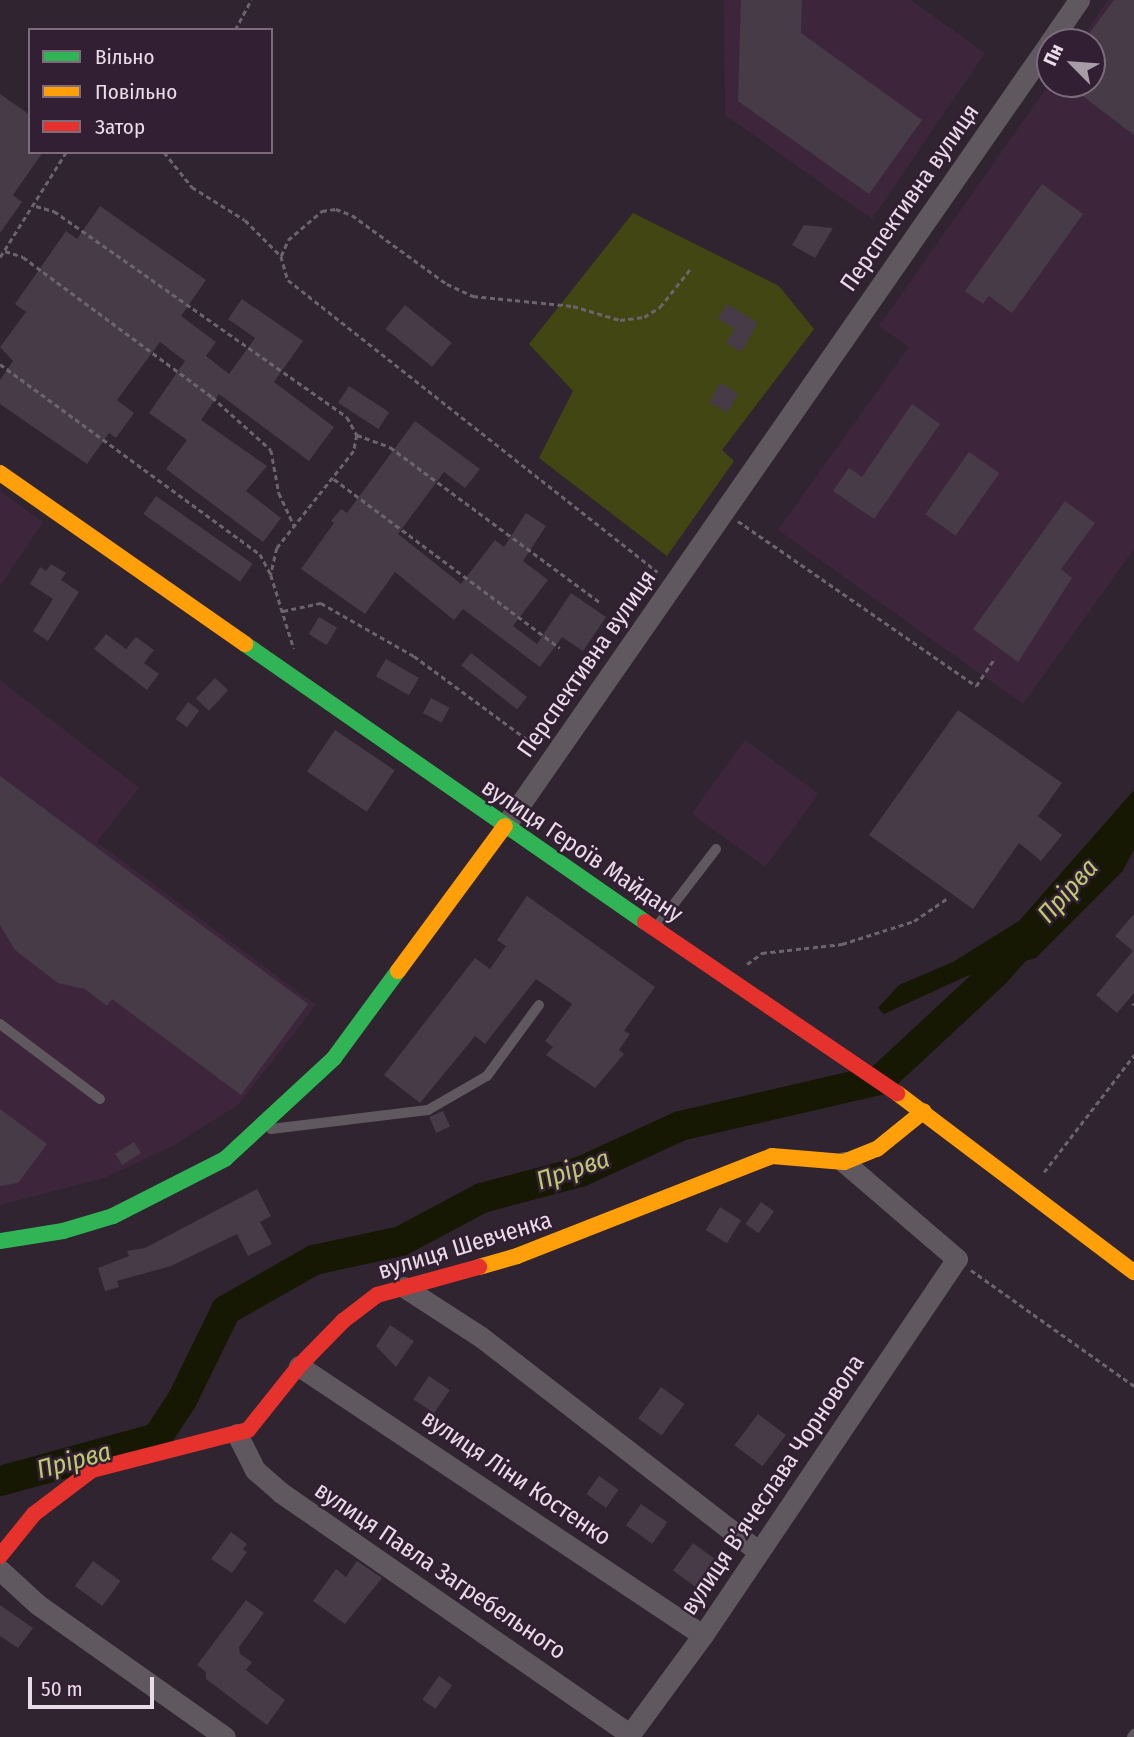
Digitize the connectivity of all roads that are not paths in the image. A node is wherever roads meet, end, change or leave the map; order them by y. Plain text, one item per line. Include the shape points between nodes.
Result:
1 (1079, 0) edge
2 (1060, 28) edge
3 (1036, 62) edge
4 (0, 473) edge
5 (505, 826) junction
6 (716, 849) dead end
7 (655, 928) junction
8 (539, 1005) dead end
9 (0, 1024) edge
10 (100, 1099) dead end
11 (924, 1111) junction
12 (261, 1130) junction
13 (844, 1162) junction
14 (0, 1241) edge
15 (1134, 1272) edge
16 (404, 1287) junction
17 (299, 1366) junction
18 (237, 1434) junction
19 (759, 1552) junction
20 (0, 1556) edge
21 (0, 1570) edge
22 (703, 1635) junction
23 (629, 1736) edge
24 (225, 1737) edge

1 - 2 street, Перспективна вулиця
3 - 5 street, Перспективна вулиця
4 - 5 street, вулиця Героїв Майдану
5 - 7 street, вулиця Героїв Майдану
5 - 12 street, Перспективна вулиця via 334,1058
6 - 7 lane
7 - 11 street, вулиця Героїв Майдану
8 - 12 lane via 487,1076 428,1110
9 - 10 lane
11 - 13 street, вулиця Шевченка via 877,1149
11 - 15 street, вулиця Героїв Майдану
12 - 14 street, Перспективна вулиця via 225,1159 113,1216 63,1231
13 - 16 street, вулиця Шевченка via 772,1156 517,1256
13 - 19 street, вулиця Вʼячеслава Чорновола via 957,1259
16 - 17 street, вулиця Шевченка via 377,1295
16 - 19 street via 481,1337
17 - 18 street, вулиця Шевченка via 248,1430
17 - 22 street, вулиця Ліни Костенко
18 - 20 street, вулиця Шевченка via 92,1470 34,1514
18 - 23 street, вулиця Павла Загребельного via 255,1470 280,1492
19 - 22 street, вулиця Вʼячеслава Чорновола
21 - 24 street via 37,1604
22 - 23 street, вулиця Вʼячеслава Чорновола

